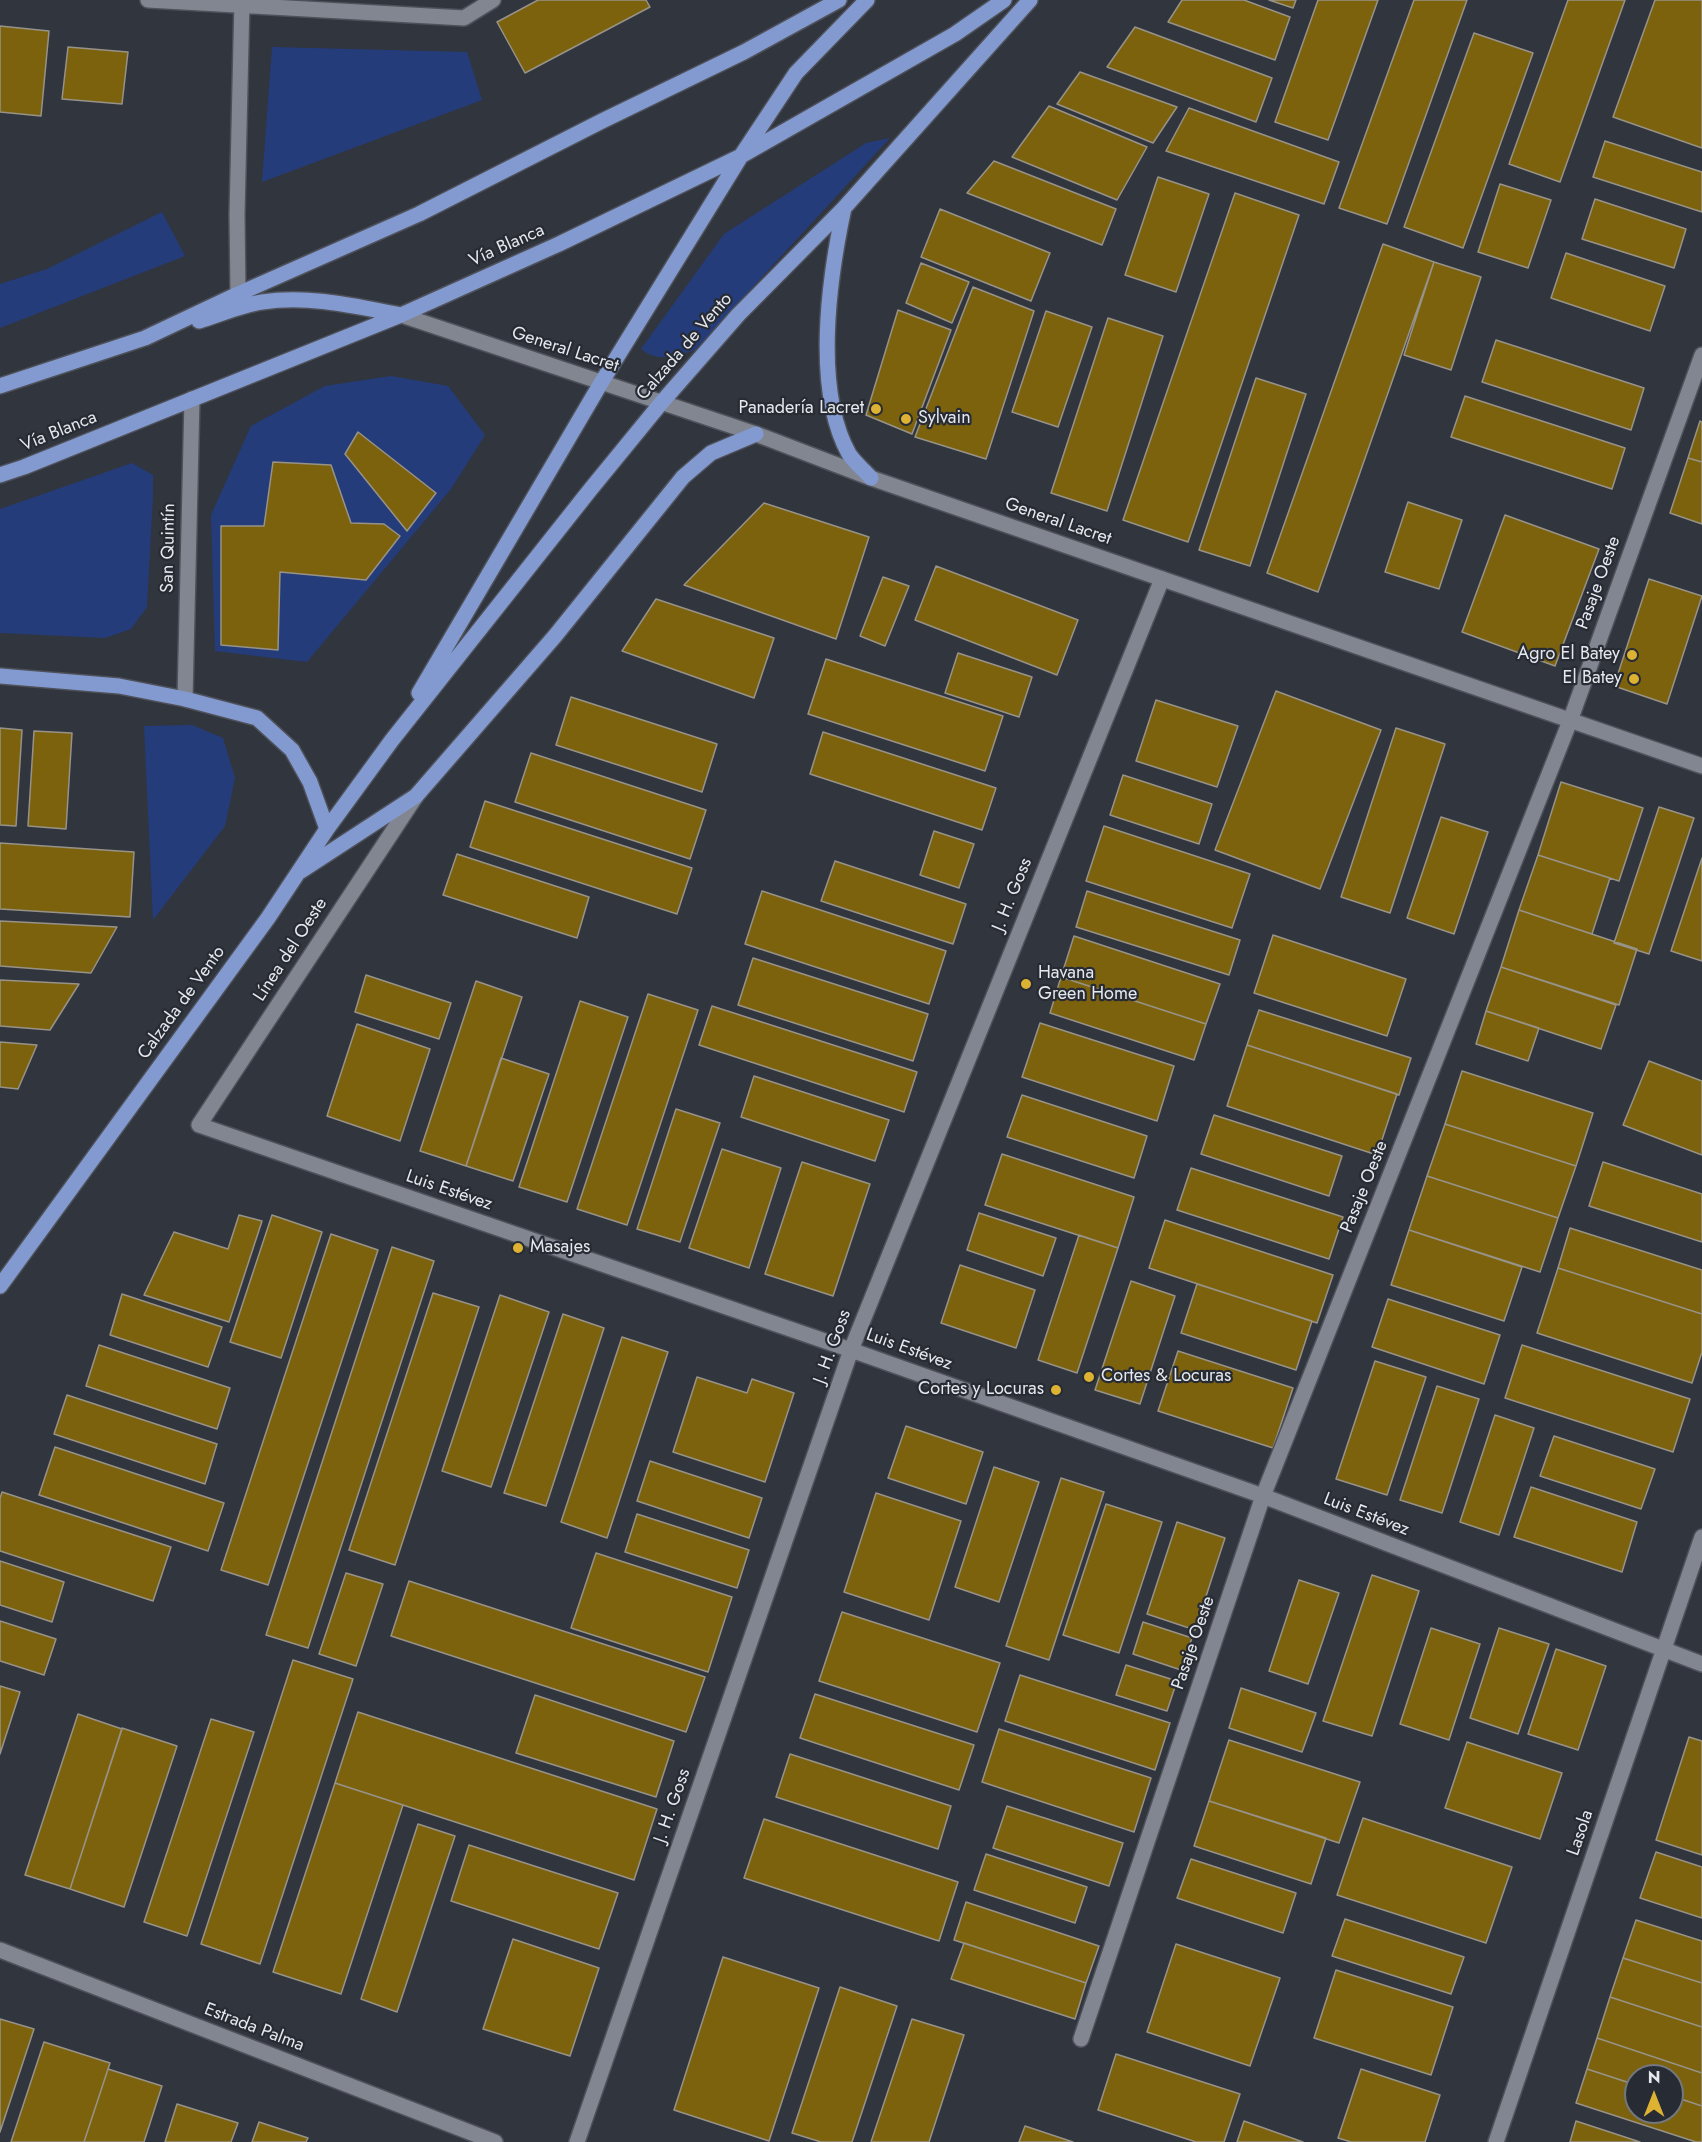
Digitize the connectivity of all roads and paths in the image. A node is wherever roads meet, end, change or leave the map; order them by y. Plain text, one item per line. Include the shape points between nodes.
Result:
1 (148, 0) edge
2 (494, 0) edge
3 (839, 0) edge
4 (867, 0) edge
5 (1004, 0) edge
6 (1030, 0) edge
7 (242, 3) edge
8 (741, 156) junction
9 (844, 208) junction
10 (238, 294) junction
11 (401, 315) junction
12 (145, 338) junction
13 (1702, 355) edge
14 (601, 383) junction
15 (0, 386) edge
16 (192, 399) junction
17 (662, 402) junction
18 (756, 434) junction
19 (0, 475) edge
20 (871, 478) junction
21 (1162, 579) junction
22 (0, 675) edge
23 (185, 699) junction
24 (1570, 721) junction
25 (392, 740) junction
26 (1702, 766) edge
27 (416, 796) junction
28 (327, 829) junction
29 (296, 874) junction
30 (198, 1125) joint
31 (0, 1286) edge
32 (851, 1350) junction
33 (1263, 1496) junction
34 (1702, 1537) edge
35 (1664, 1650) junction
36 (1702, 1664) edge
37 (0, 1950) edge
38 (1081, 2039) dead end
39 (495, 2142) edge
40 (577, 2142) edge
41 (1496, 2142) edge

1 - 7 street
2 - 7 street via 464,18
3 - 10 main road via 744,52 419,214
4 - 8 main road, Calzada de Vento via 796,74
5 - 8 main road, Vía Blanca via 945,39
6 - 9 main road, Calzada de Vento
7 - 10 street
8 - 11 main road, Vía Blanca
8 - 14 main road, Calzada de Vento
9 - 17 main road, Calzada de Vento via 738,315
9 - 20 main road via 832,263 829,308 832,411 851,456
10 - 12 main road
11 - 12 main road via 300,298 260,302
11 - 14 street, General Lacret
11 - 16 main road, Vía Blanca
12 - 15 main road
13 - 24 street, Pasaje Oeste
14 - 17 street, General Lacret
14 - 25 main road, Calzada de Vento
16 - 19 main road, Vía Blanca
16 - 23 street, San Quintín
17 - 18 street, General Lacret
17 - 25 main road, Calzada de Vento
18 - 20 street, General Lacret
18 - 27 main road via 711,453 683,477 555,636
20 - 21 street, General Lacret
21 - 24 street, General Lacret
21 - 32 street, J. H. Goss
22 - 23 main road via 119,686
23 - 28 main road via 257,718 292,750 310,782
24 - 26 street, General Lacret
24 - 33 street, Pasaje Oeste
25 - 28 main road, Calzada de Vento
27 - 29 main road
27 - 30 street, Línea del Oeste
28 - 29 main road, Calzada de Vento
29 - 31 main road, Calzada de Vento
30 - 32 street, Luis Estévez
32 - 33 street, Luis Estévez
32 - 40 street, J. H. Goss
33 - 35 street, Luis Estévez
33 - 38 street, Pasaje Oeste
34 - 35 street, Lasola
35 - 36 street, Luis Estévez
35 - 41 street, Lasola
37 - 39 street, Estrada Palma

